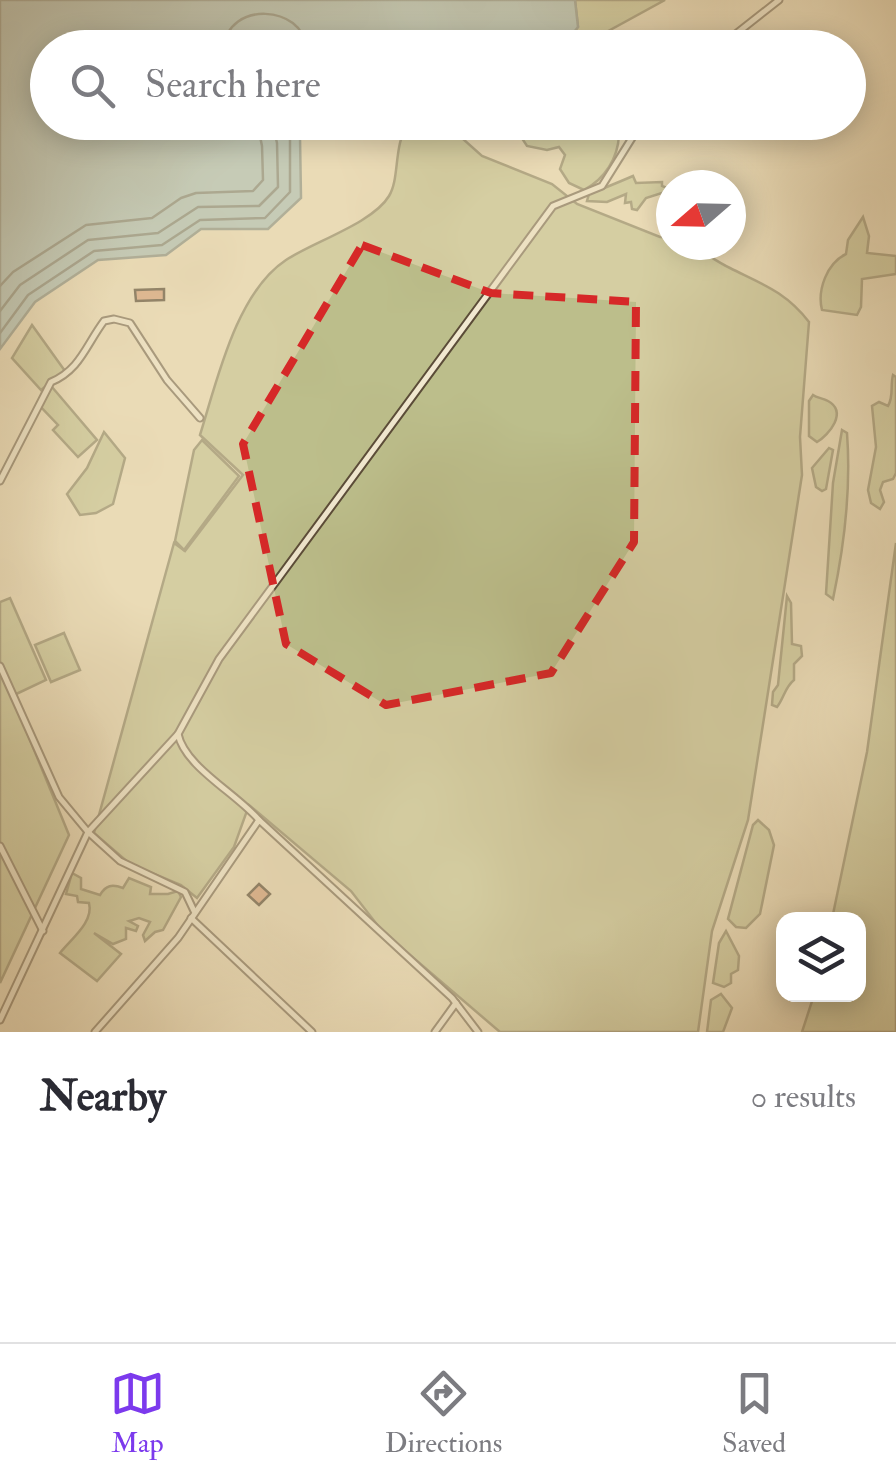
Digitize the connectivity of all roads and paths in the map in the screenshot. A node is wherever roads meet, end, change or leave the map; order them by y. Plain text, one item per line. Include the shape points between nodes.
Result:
1 (778, 0) edge
2 (740, 30) edge
3 (631, 140) edge
4 (200, 418) dead end
5 (0, 481) edge
6 (0, 666) edge
7 (178, 734) junction
8 (259, 820) junction
9 (88, 832) junction
10 (0, 846) edge
11 (193, 915) junction
12 (43, 931) junction
13 (456, 1003) junction
14 (0, 1020) edge
15 (95, 1032) edge
16 (312, 1032) edge
17 (435, 1032) edge
18 (478, 1032) edge

1 - 2 lane
3 - 7 lane via 602,186 553,206 219,659
4 - 5 lane via 130,323 104,321 82,359 51,382
6 - 9 lane via 60,797
7 - 8 lane via 188,756
7 - 9 lane
8 - 11 lane
8 - 13 lane
9 - 11 lane via 136,871 179,887
9 - 12 lane
10 - 12 lane
11 - 15 lane
11 - 16 lane
12 - 14 lane
13 - 17 lane
13 - 18 lane

